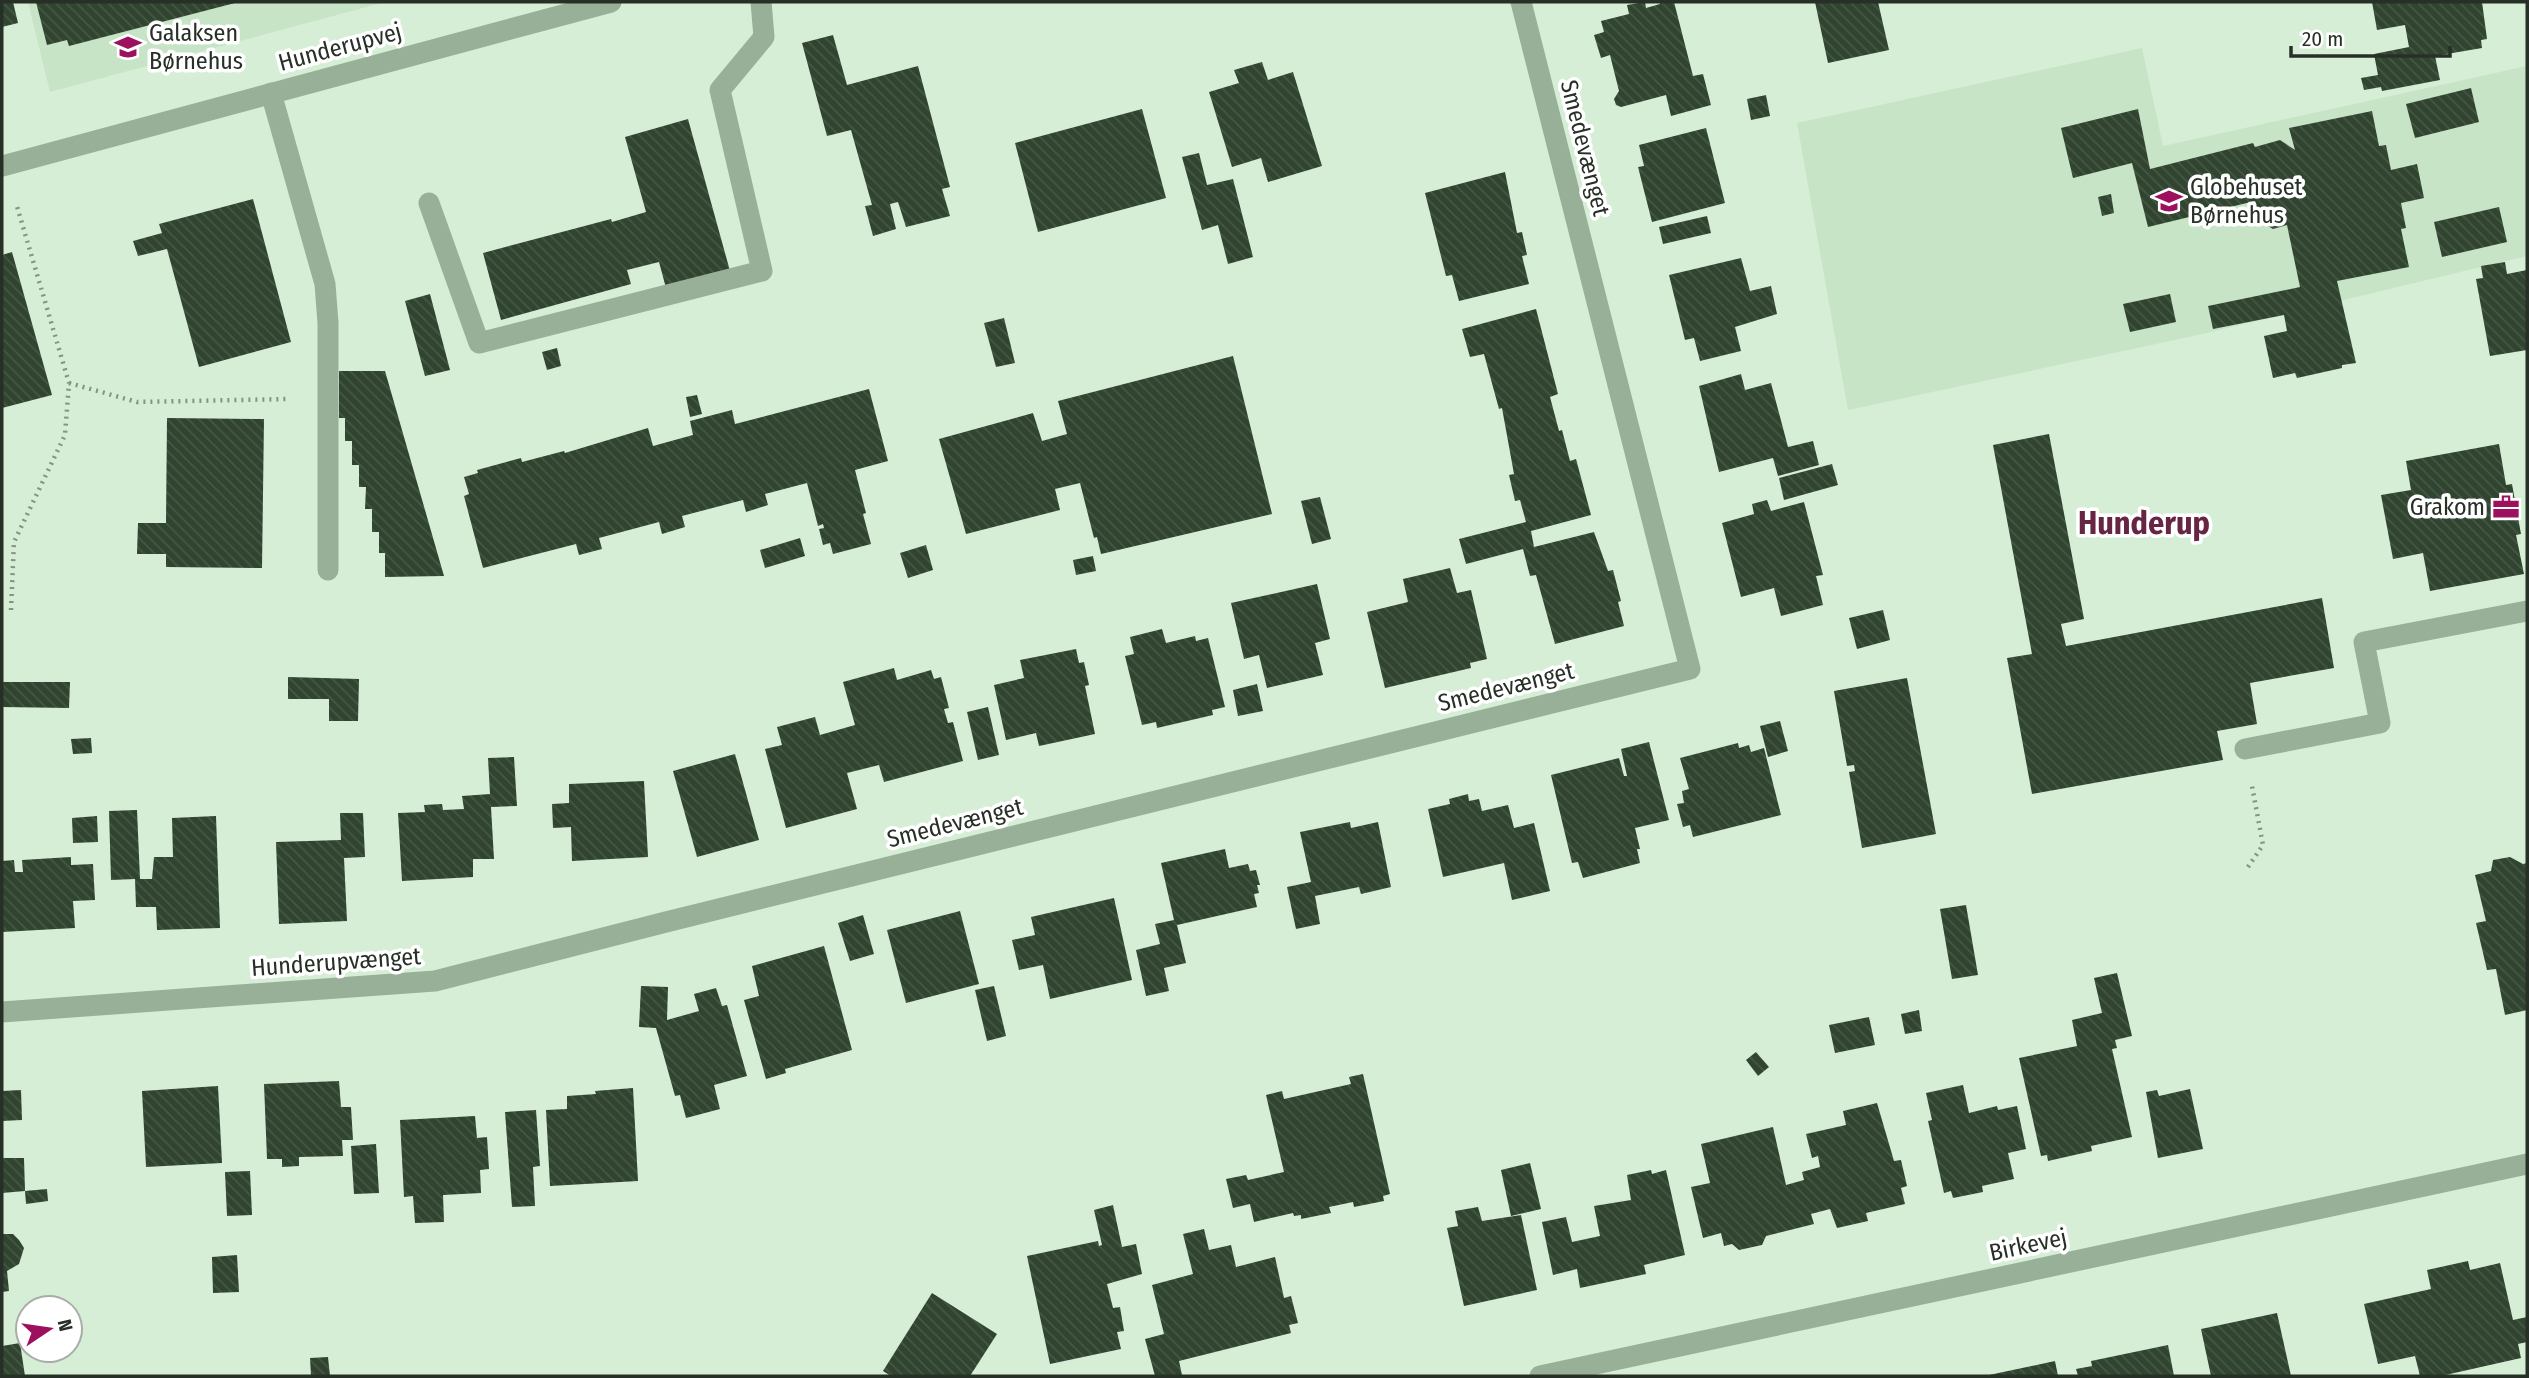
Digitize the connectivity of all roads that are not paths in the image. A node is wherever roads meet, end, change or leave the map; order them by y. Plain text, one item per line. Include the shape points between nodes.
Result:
1 (611, 2) edge
2 (761, 2) edge
3 (1521, 2) edge
4 (271, 93) junction
5 (3, 165) edge
6 (429, 203) dead end
7 (328, 570) dead end
8 (2527, 611) edge
9 (2245, 750) road end
10 (666, 922) joint
11 (2, 1012) edge
12 (2527, 1164) edge
13 (1540, 1376) edge

1 - 4 street, Hunderupvej
2 - 6 street via 764,37 720,90 762,271 479,343
3 - 10 street, Smedevænget via 1690,669
4 - 5 street, Hunderupvej
4 - 7 street via 325,284
8 - 9 street via 2364,642 2380,723
10 - 11 street, Hunderupvænget via 435,981
12 - 13 street, Birkevej

